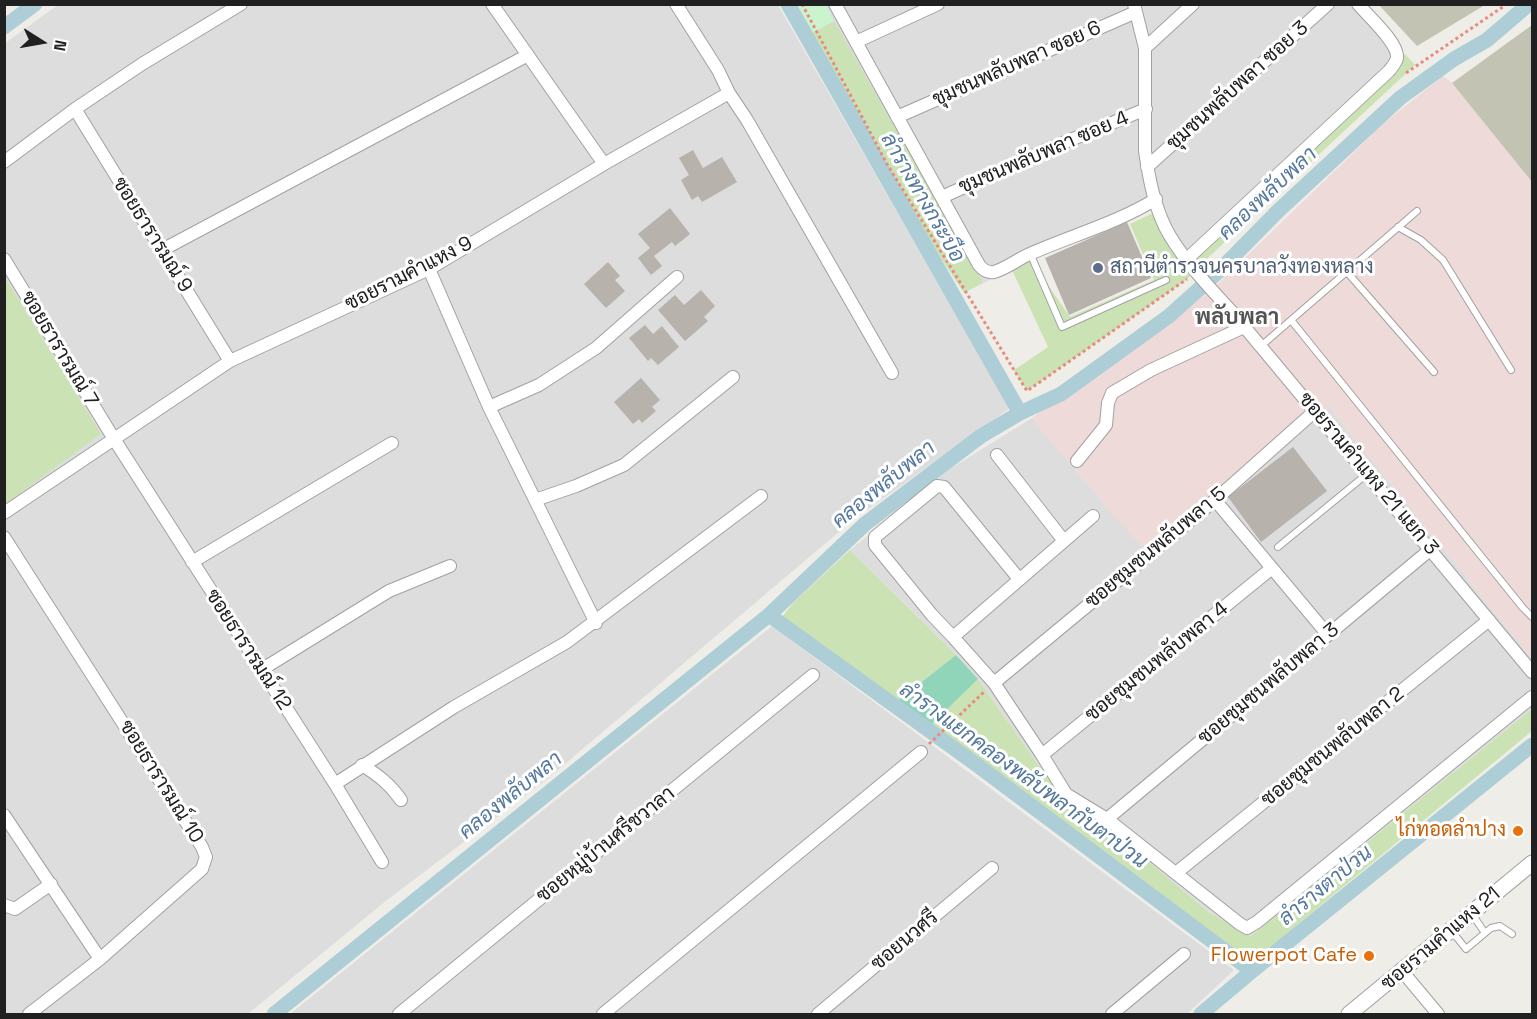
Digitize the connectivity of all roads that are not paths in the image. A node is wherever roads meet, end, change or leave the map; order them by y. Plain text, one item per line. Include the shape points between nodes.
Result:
1 (241, 4) edge
2 (492, 4) edge
3 (676, 4) edge
4 (835, 4) edge
5 (938, 4) edge
6 (1193, 4) edge
7 (1328, 4) edge
8 (1358, 4) edge
9 (1135, 8) edge
10 (856, 42) junction
11 (1145, 48) junction
12 (528, 55) junction
13 (729, 93) junction
14 (75, 109) junction
15 (1146, 109) junction
16 (897, 117) junction
17 (4, 162) edge
18 (604, 164) junction
19 (1147, 167) junction
20 (942, 197) junction
21 (1156, 199) junction
22 (1417, 211) dead end
23 (1398, 227) junction
24 (162, 250) junction
25 (1030, 253) junction
26 (4, 259) edge
27 (1187, 259) junction
28 (429, 269) junction
29 (1347, 272) junction
30 (677, 277) dead end
31 (1166, 280) dead end
32 (1291, 320) junction
33 (1244, 327) junction
34 (1261, 346) junction
35 (230, 361) junction
36 (1511, 370) dead end
37 (1434, 372) dead end
38 (892, 374) dead end
39 (733, 377) dead end
40 (489, 407) junction
41 (1315, 411) junction
42 (114, 439) junction
43 (392, 443) dead end
44 (997, 455) dead end
45 (1077, 461) dead end
46 (1367, 473) junction
47 (761, 496) dead end
48 (535, 500) junction
49 (1215, 500) junction
50 (4, 513) edge
51 (1094, 516) dead end
52 (4, 537) edge
53 (1064, 541) junction
54 (1278, 547) dead end
55 (1431, 549) junction
56 (192, 562) junction
57 (450, 566) dead end
58 (1272, 568) junction
59 (1019, 579) junction
60 (1533, 617) edge
61 (1489, 620) junction
62 (596, 623) junction
63 (1328, 635) junction
64 (953, 637) junction
65 (261, 670) junction
66 (1533, 672) edge
67 (813, 675) dead end
68 (994, 683) junction
69 (1533, 697) edge
70 (921, 752) road end
71 (1042, 755) junction
72 (362, 765) junction
73 (335, 784) junction
74 (401, 800) dead end
75 (4, 815) edge
76 (1107, 819) junction
77 (382, 861) dead end
78 (1533, 862) edge
79 (992, 867) dead end
80 (1176, 873) junction
81 (51, 884) junction
82 (4, 905) edge
83 (1471, 913) junction
84 (1451, 930) junction
85 (1485, 933) junction
86 (1512, 933) dead end
87 (1184, 954) dead end
88 (100, 959) junction
89 (1402, 971) junction
90 (28, 1014) edge
91 (399, 1014) edge
92 (603, 1014) edge
93 (818, 1014) edge
94 (1112, 1014) edge
95 (1349, 1014) edge
96 (1438, 1014) edge

1 - 14 street
2 - 12 street
3 - 13 street
4 - 10 street
5 - 10 street
6 - 11 street
7 - 19 street, ชุมชนพลับพลา ซอย 3
8 - 27 street via 1391,41 1397,51 1396,61
9 - 11 street, ซอยรามคำแหง 21 แยก 3
9 - 16 street, ชุมชนพลับพลา ซอย 6
10 - 16 street
11 - 15 street, ซอยรามคำแหง 21 แยก 3
12 - 18 street
12 - 24 street
13 - 18 street, ซอยรามคำแหง 9
13 - 38 street
14 - 17 street
14 - 24 street, ซอยธารารมณ์ 9
15 - 19 street, ซอยรามคำแหง 21 แยก 3
15 - 20 street, ชุมชนพลับพลา ซอย 4
16 - 20 street
18 - 28 street, ซอยรามคำแหง 9
19 - 21 street, ซอยรามคำแหง 21 แยก 3
20 - 25 street via 984,271 992,273
21 - 25 street via 1134,212
21 - 27 street, ซอยรามคำแหง 21 แยก 3 via 1169,235
22 - 23 lane
23 - 29 lane
23 - 36 lane via 1421,240 1443,260
24 - 35 street, ซอยธารารมณ์ 9
25 - 31 lane via 1062,327
26 - 42 street, ซอยธารารมณ์ 7
27 - 33 street, ซอยรามคำแหง 21 แยก 3
28 - 35 street, ซอยรามคำแหง 9
28 - 40 street
29 - 32 lane
29 - 37 lane
30 - 40 street via 596,348 539,385
32 - 34 lane
32 - 60 lane
33 - 34 street, ซอยรามคำแหง 21 แยก 3
33 - 45 street via 1151,370 1112,393 1106,425
34 - 41 street, ซอยรามคำแหง 21 แยก 3
35 - 42 street, ซอยรามคำแหง 9
39 - 48 street via 624,465
40 - 48 street
41 - 46 street, ซอยรามคำแหง 21 แยก 3
41 - 49 street, ซอยชุมชนพลับพลา 5
42 - 50 street, ซอยรามคำแหง 9
42 - 56 street, ซอยธารารมณ์ 12
43 - 56 street
44 - 53 street
46 - 54 lane
46 - 55 street, ซอยรามคำแหง 21 แยก 3
47 - 62 street
48 - 62 street
49 - 58 street
49 - 68 street, ซอยชุมชนพลับพลา 5
51 - 53 street
52 - 88 street, ซอยธารารมณ์ 10 via 206,857 202,869
53 - 59 street
55 - 61 street, ซอยรามคำแหง 21 แยก 3
55 - 63 street, ซอยชุมชนพลับพลา 3
56 - 65 street, ซอยธารารมณ์ 12
57 - 65 street via 389,591
58 - 63 street
58 - 71 street, ซอยชุมชนพลับพลา 4
59 - 64 street
59 - 64 street via 944,487 937,486 875,537 875,545
61 - 66 street, ซอยรามคำแหง 21 แยก 3
61 - 80 street, ซอยชุมชนพลับพลา 2
62 - 72 street
63 - 76 street, ซอยชุมชนพลับพลา 3
64 - 68 street
65 - 73 street, ซอยธารารมณ์ 12
67 - 91 street, ซอยหมู่บ้านศรีชวาลา
68 - 71 street
69 - 80 street via 1247,928
70 - 92 street
71 - 76 street via 1066,794
72 - 73 street
72 - 74 street via 381,776
73 - 77 street, ซอยธารารมณ์ 12
75 - 81 street
76 - 80 street
78 - 83 street, ซอยรามคำแหง 21
79 - 93 street, ซอยนวศรี
81 - 82 street via 15,909
81 - 88 street
83 - 84 street, ซอยรามคำแหง 21
83 - 85 lane
84 - 85 lane via 1466,949
84 - 89 street, ซอยรามคำแหง 21
85 - 86 lane via 1500,926
87 - 94 street
88 - 90 street, ซอยธารารมณ์ 10
89 - 95 street, ซอยรามคำแหง 21
89 - 96 street

